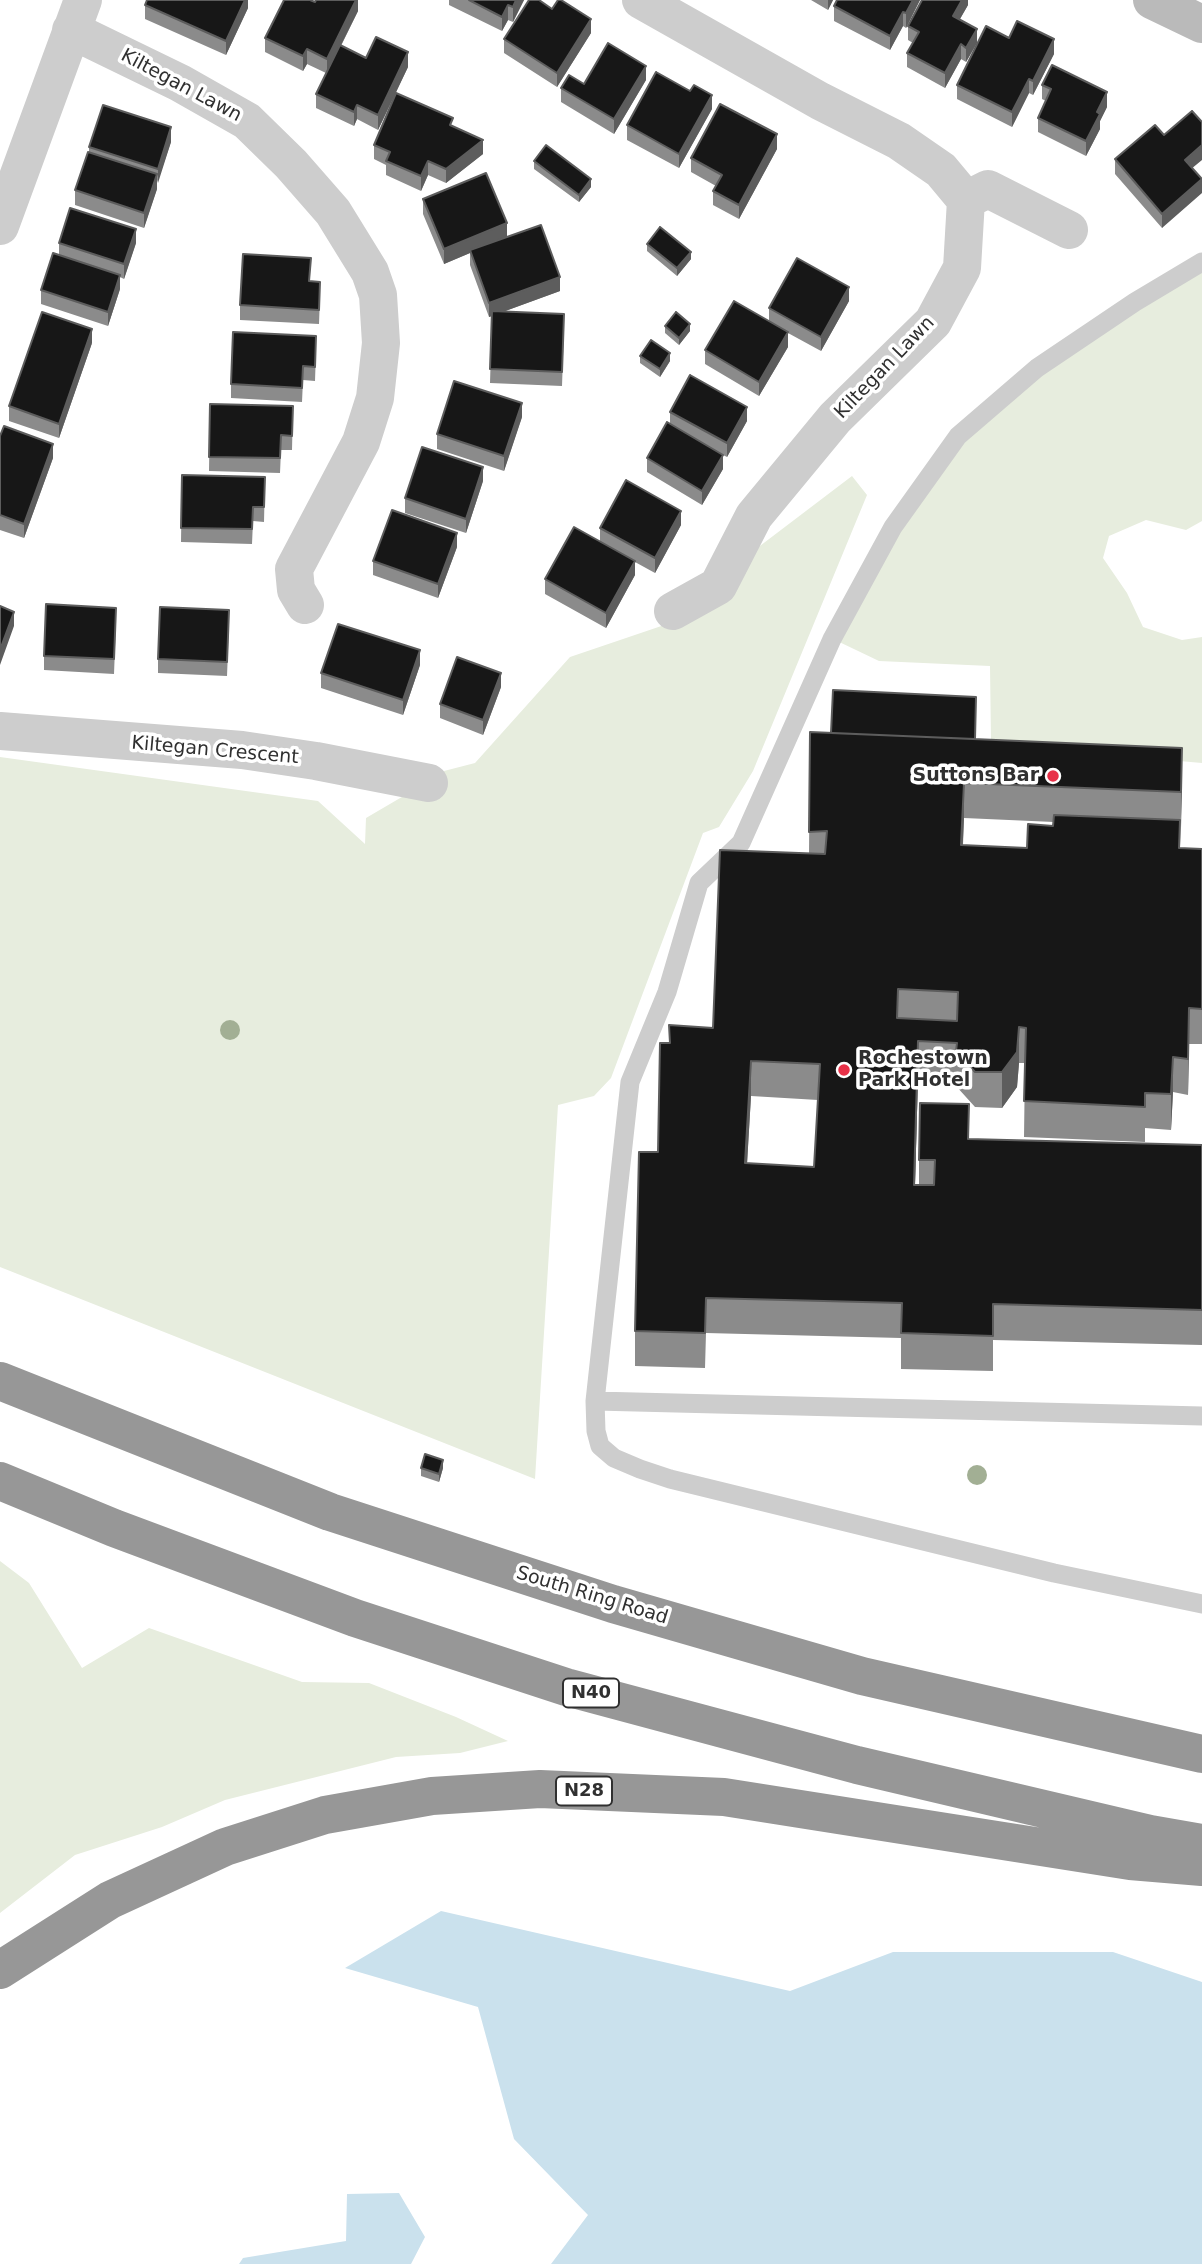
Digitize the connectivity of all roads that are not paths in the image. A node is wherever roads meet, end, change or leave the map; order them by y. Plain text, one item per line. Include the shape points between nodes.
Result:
1 (641, 0) edge
2 (1152, 0) edge
3 (77, 15) edge
4 (1202, 24) edge
5 (966, 200) junction
6 (0, 226) edge
7 (1069, 230) dead end
8 (1202, 262) edge
9 (305, 604) dead end
10 (673, 611) dead end
11 (0, 731) edge
12 (429, 783) dead end
13 (0, 1356) edge
14 (0, 1381) edge
15 (595, 1401) junction
16 (1202, 1416) edge
17 (0, 1481) edge
18 (330, 1512) junction
19 (1202, 1604) edge
20 (1202, 1754) edge
21 (1202, 1843) edge
22 (1202, 1867) edge
23 (0, 1970) edge

1 - 5 street via 899,141 941,170
2 - 4 main road
3 - 6 street, Kiltegan Lawn
3 - 9 street, Kiltegan Lawn via 247,121 333,212 370,272 378,295 382,343 375,398 361,442 294,569 296,590
5 - 7 street via 988,189
5 - 10 street, Kiltegan Lawn via 962,268 933,322 835,418 754,516 718,586
8 - 15 lane via 1037,368 958,436 893,527 832,639 741,843 699,883 667,992 630,1082
11 - 12 street, Kiltegan Crescent via 242,750
13 - 18 highway
14 - 18 highway, South Ring Road
15 - 16 lane
15 - 19 lane via 600,1446 640,1469 1041,1570
17 - 21 highway, N40 via 355,1618 566,1687 857,1765
18 - 20 highway, South Ring Road via 612,1604 862,1676
22 - 23 highway, N28 via 1130,1861 724,1797 540,1789 432,1796 324,1815 225,1847 110,1900

